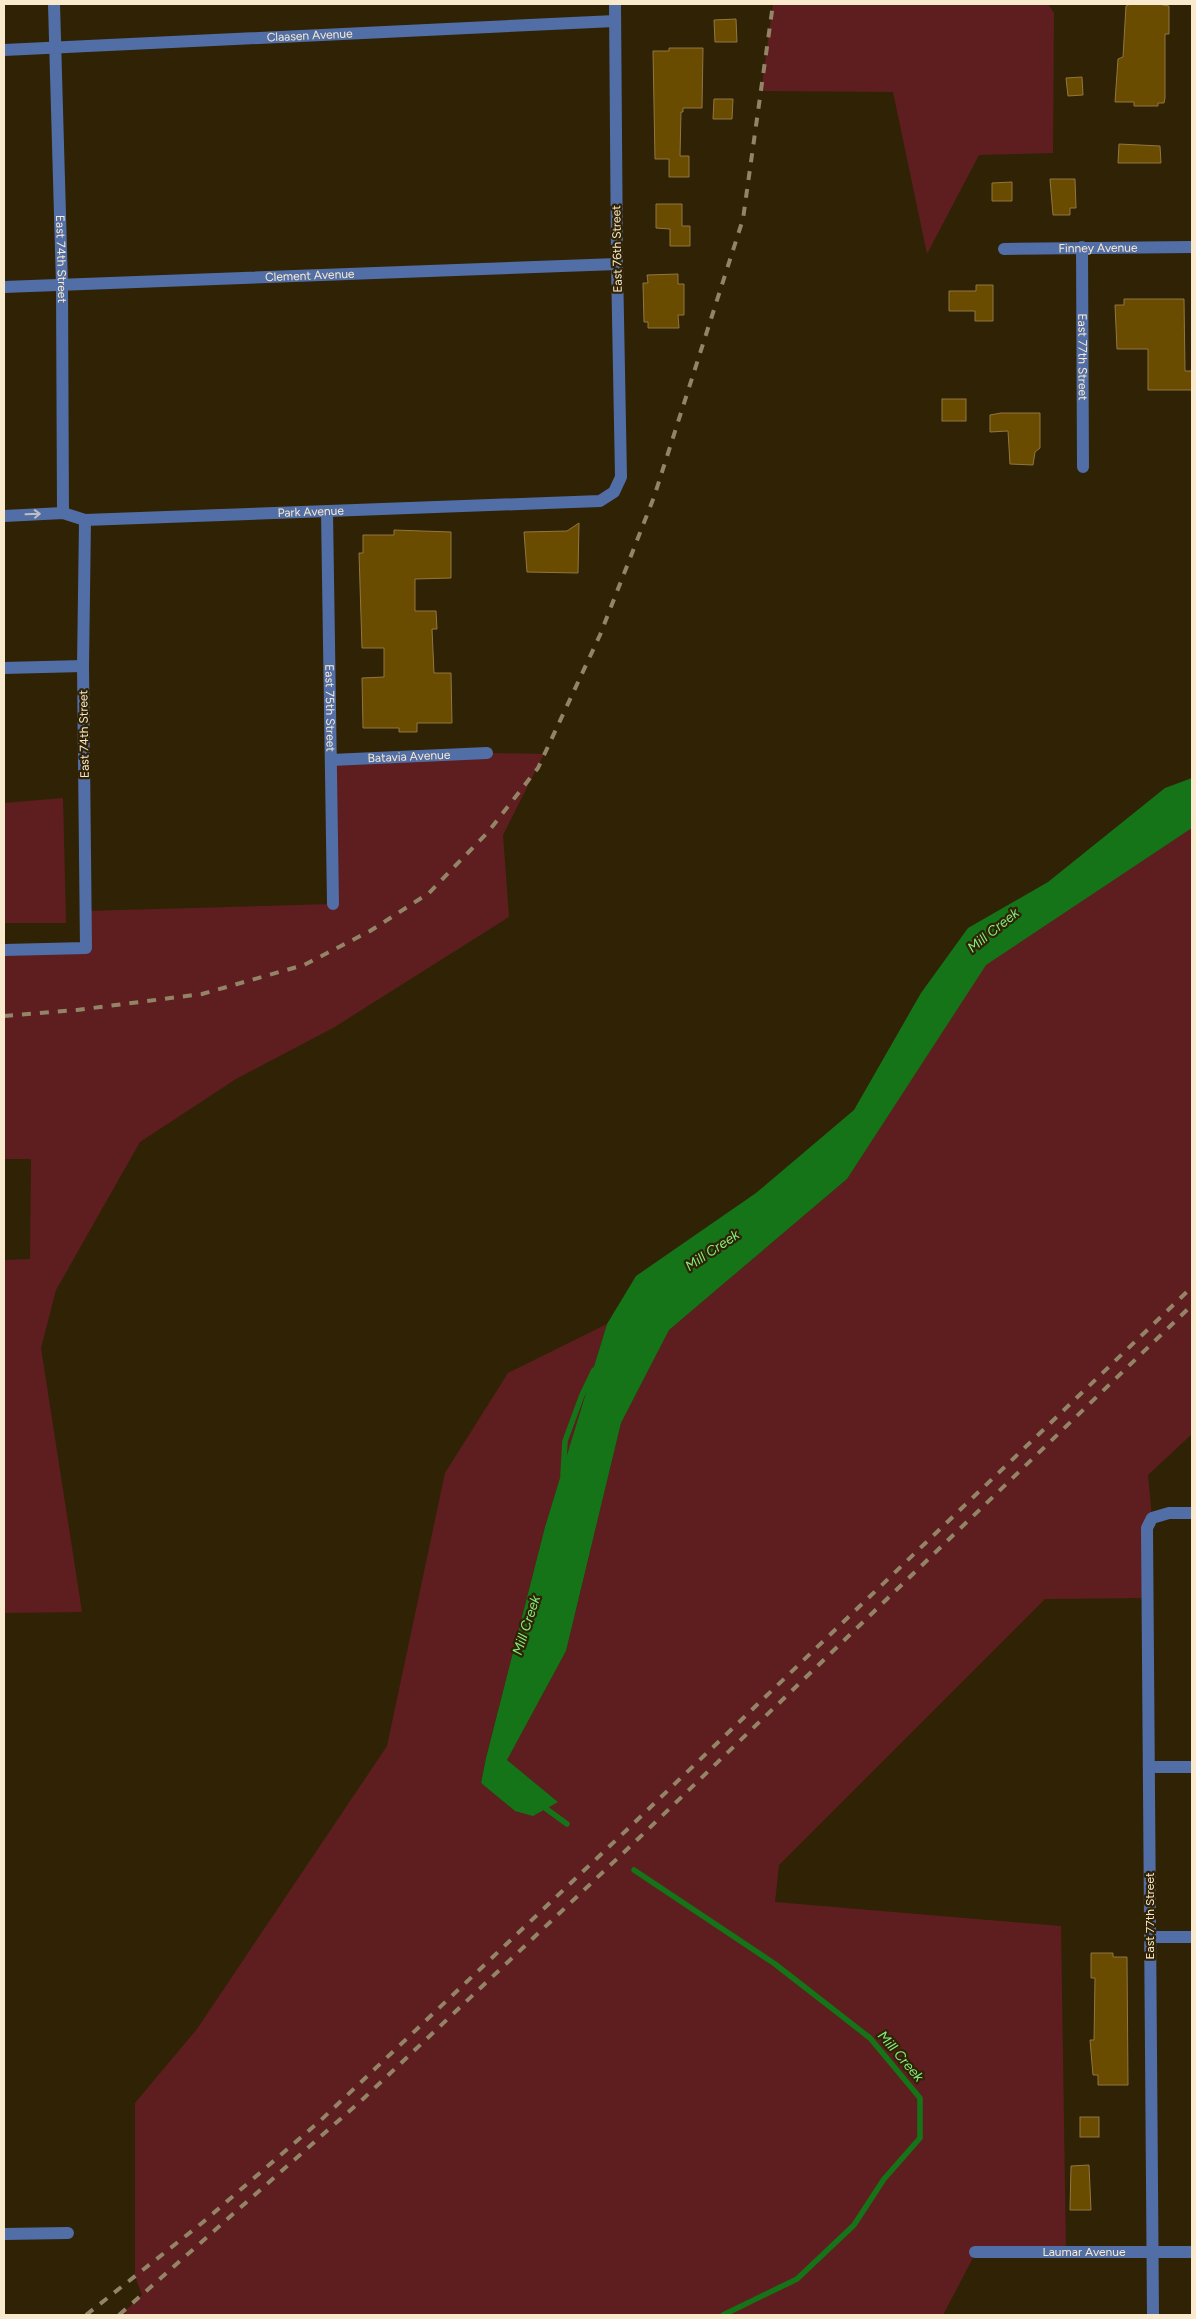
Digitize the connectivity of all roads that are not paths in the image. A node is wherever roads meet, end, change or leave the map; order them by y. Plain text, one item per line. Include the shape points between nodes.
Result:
1 (54, 4) edge
2 (615, 4) edge
3 (615, 21) junction
4 (54, 48) junction
5 (4, 50) edge
6 (1082, 247) junction
7 (1192, 247) edge
8 (1004, 249) dead end
9 (617, 264) junction
10 (62, 285) junction
11 (4, 287) edge
12 (1082, 467) dead end
13 (614, 492) joint
14 (327, 512) junction
15 (63, 513) junction
16 (4, 516) edge
17 (85, 520) junction
18 (83, 666) junction
19 (4, 668) edge
20 (487, 752) dead end
21 (331, 760) junction
22 (332, 904) dead end
23 (4, 950) edge
24 (1192, 1513) edge
25 (1150, 1767) junction
26 (1192, 1767) edge
27 (1150, 1937) junction
28 (1192, 1937) edge
29 (68, 2233) dead end
30 (4, 2234) edge
31 (976, 2252) dead end
32 (1192, 2252) edge
33 (1152, 2253) junction
34 (1153, 2315) edge

1 - 4 street, East 74th Street
2 - 3 street, East 76th Street
3 - 4 street, Claasen Avenue
3 - 9 street, East 76th Street
4 - 5 street, Claasen Avenue
4 - 10 street, East 74th Street
6 - 7 street, Finney Avenue
6 - 8 street, Finney Avenue
6 - 12 street, East 77th Street
9 - 10 street, Clement Avenue
9 - 13 street, East 76th Street via 621,477
10 - 11 street, Clement Avenue
10 - 15 street, East 74th Street
13 - 14 street, Park Avenue via 600,501
14 - 17 street, Park Avenue
14 - 21 street, East 75th Street
16 -> 15 street, Park Avenue
15 - 17 street, Park Avenue
17 - 18 street, East 74th Street
18 - 19 street
18 - 23 street, East 74th Street via 86,948
20 - 21 street, Batavia Avenue
21 - 22 street, East 75th Street
24 - 25 street, East 77th Street via 1169,1513 1152,1518 1147,1528
25 - 26 street
25 - 27 street, East 77th Street
27 - 28 street
27 - 33 street, East 77th Street
29 - 30 street
31 - 33 street, Laumar Avenue
32 - 33 street, Laumar Avenue
33 - 34 street, East 77th Street

